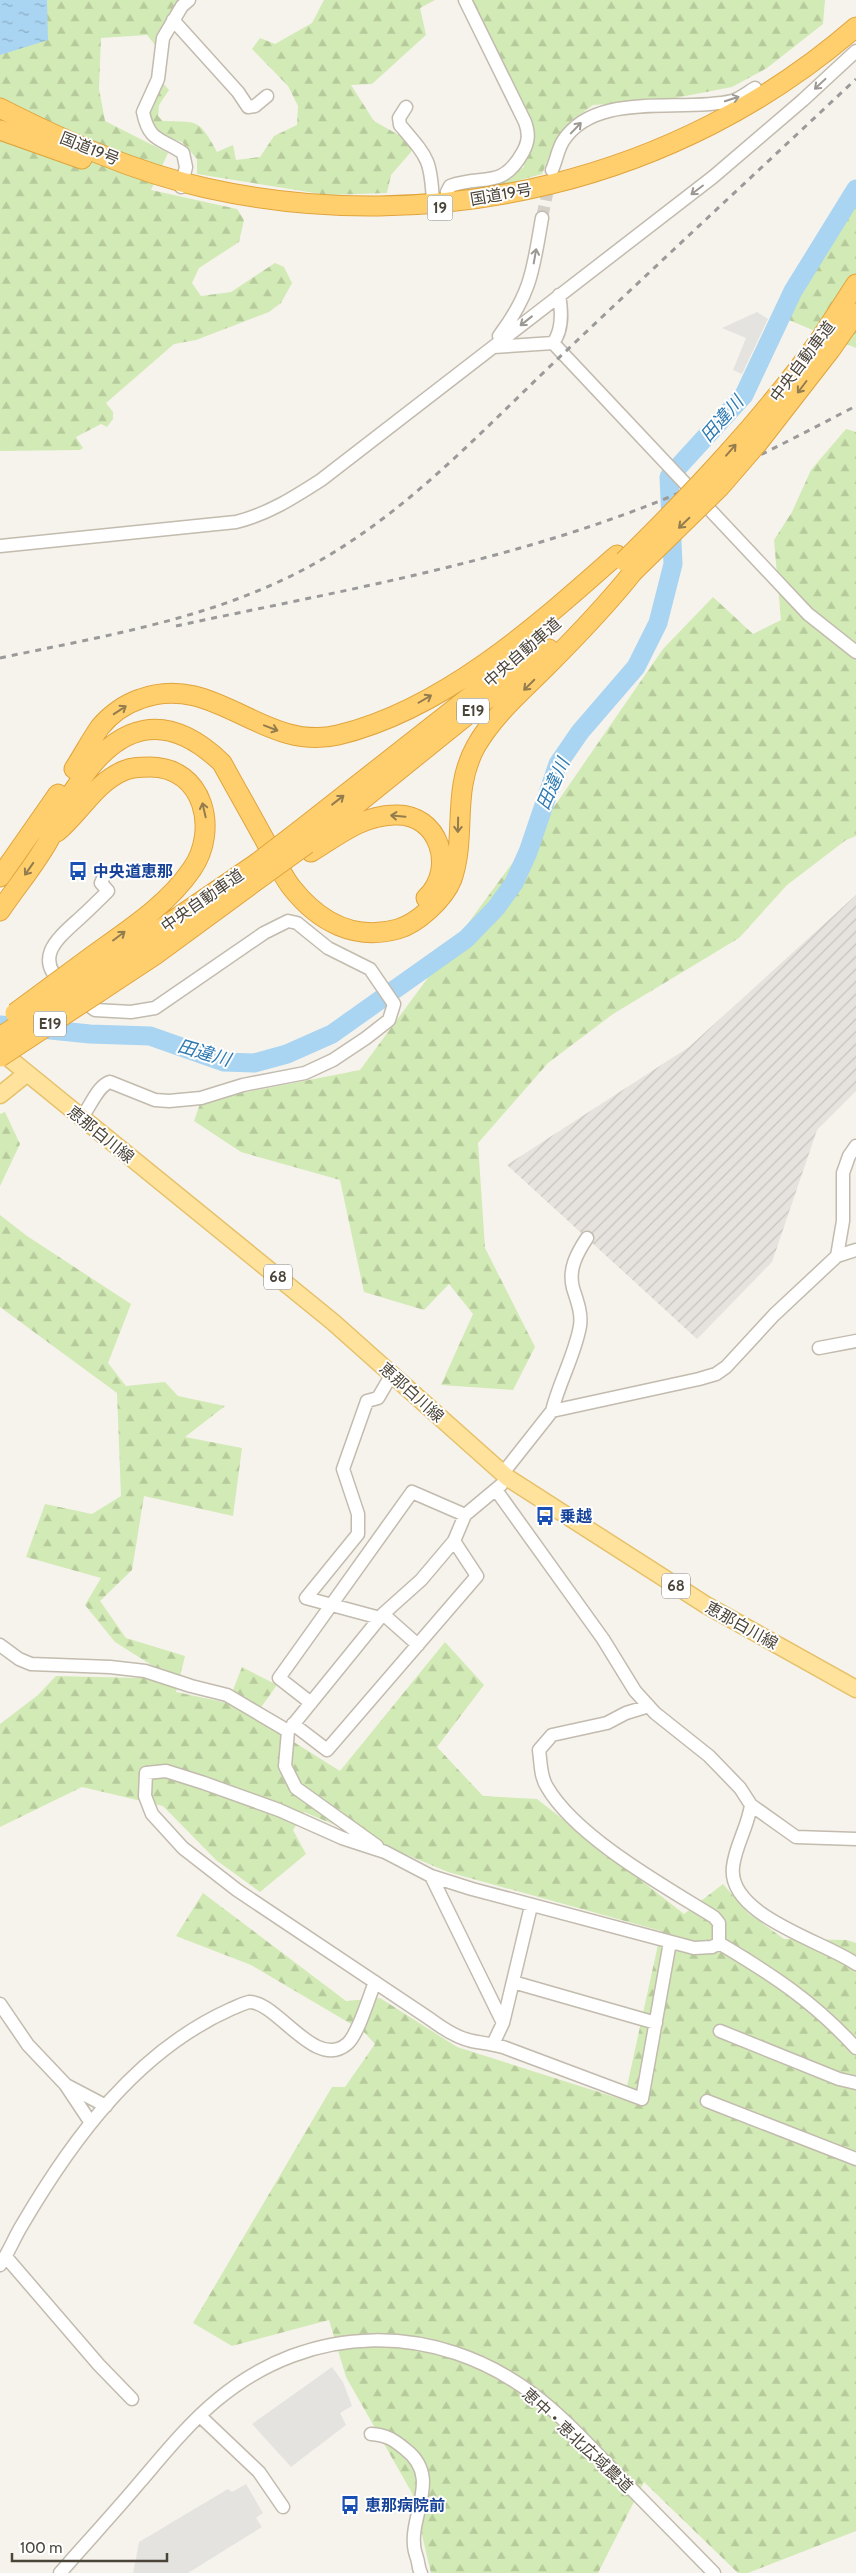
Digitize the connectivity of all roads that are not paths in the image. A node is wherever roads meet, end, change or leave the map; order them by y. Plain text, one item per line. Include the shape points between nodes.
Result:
1 (189, 0) edge
2 (464, 0) edge
3 (856, 19) edge
4 (174, 20) junction
5 (856, 27) edge
6 (856, 41) edge
7 (856, 51) edge
8 (267, 96) dead end
9 (0, 103) edge
10 (406, 107) dead end
11 (0, 108) edge
12 (0, 114) edge
13 (0, 130) edge
14 (98, 160) junction
15 (122, 162) junction
16 (552, 170) tunnel mouth
17 (182, 184) junction
18 (440, 198) junction
19 (542, 218) tunnel mouth
20 (856, 284) edge
21 (530, 285) junction
22 (554, 299) junction
23 (856, 313) edge
24 (552, 343) junction
25 (826, 343) junction
26 (493, 347) junction
27 (0, 546) edge
28 (625, 563) junction
29 (856, 652) edge
30 (92, 741) junction
31 (50, 838) junction
32 (306, 842) junction
33 (264, 874) junction
34 (104, 876) dead end
35 (0, 877) edge
36 (0, 911) edge
37 (89, 978) junction
38 (0, 1024) edge
39 (0, 1037) edge
40 (0, 1051) edge
41 (0, 1057) edge
42 (26, 1074) junction
43 (0, 1095) edge
44 (81, 1118) junction
45 (856, 1146) edge
46 (587, 1238) dead end
47 (856, 1252) edge
48 (837, 1256) junction
49 (856, 1341) edge
50 (819, 1348) dead end
51 (392, 1374) junction
52 (552, 1411) junction
53 (506, 1475) junction
54 (496, 1490) junction
55 (465, 1515) junction
56 (454, 1541) junction
57 (330, 1606) junction
58 (381, 1616) junction
59 (0, 1645) edge
60 (418, 1645) junction
61 (856, 1689) edge
62 (310, 1704) junction
63 (649, 1706) junction
64 (291, 1728) junction
65 (751, 1805) junction
66 (856, 1839) edge
67 (385, 1852) junction
68 (431, 1876) junction
69 (532, 1906) junction
70 (670, 1942) junction
71 (720, 1942) junction
72 (856, 1964) edge
73 (375, 1982) junction
74 (513, 1982) junction
75 (0, 2004) edge
76 (503, 2023) junction
77 (656, 2023) junction
78 (720, 2031) dead end
79 (493, 2044) junction
80 (856, 2048) edge
81 (856, 2083) edge
82 (65, 2084) junction
83 (707, 2101) dead end
84 (106, 2106) junction
85 (91, 2123) junction
86 (856, 2159) edge
87 (3, 2261) edge
88 (132, 2398) dead end
89 (200, 2416) junction
90 (371, 2434) dead end
91 (283, 2507) dead end
92 (60, 2573) edge
93 (421, 2573) edge
94 (714, 2573) edge

1 - 4 street
2 - 18 street via 525,122 528,138 516,166 510,171 491,179 457,183
16 -> 3 street via 563,142 584,119 615,110 698,106 734,100 785,71
4 - 8 street via 248,107 255,106
4 - 17 street via 164,38 158,79 143,112 150,133 183,153 186,167
5 - 18 highway, 国道19号 / 19 via 813,62 738,112 686,139 573,180 502,195
6 - 17 highway, 国道19号 / 19 via 826,66 731,126 660,161 560,190 456,207 351,211 281,206 216,196
7 -> 22 street via 713,177
9 - 15 highway via 116,156
10 - 18 street via 399,118 400,125 428,160
11 - 15 highway, 国道19号 / 19
12 - 14 highway, 国道19号 / 19
13 - 14 highway via 90,161
14 - 17 highway, 国道19号 / 19
15 - 17 highway, 国道19号 / 19
17 - 18 highway, 国道19号 / 19 via 243,196 316,204 390,206
21 -> 19 street
20 - 25 highway, 中央自動車道 / E19
21 - 22 street via 535,298
21 - 26 street via 519,309
22 - 24 street via 562,310 559,336
22 -> 26 street
23 - 25 highway, 中央自動車道 / E19
24 - 26 street
24 - 29 street via 808,614
28 -> 25 highway, 中央自動車道 / E19, bridge via 714,469 797,371
25 -> 28 highway, 中央自動車道 / E19, bridge via 764,436 720,487
26 - 27 street via 321,480 268,512 236,522
30 -> 28 highway via 113,714 132,702 155,694 196,695 280,732 303,737 336,735 377,723 487,663
28 -> 31 highway via 602,612 496,717 476,746 461,791 458,846 451,881 431,906 406,926 382,933 357,933 312,909 291,888 222,763 207,749 174,732 132,733 106,748 93,761 69,797
28 - 32 highway, 中央自動車道 / E19 via 544,653
30 -> 32 highway via 138,720 184,723 204,734 232,760 302,884 316,899 353,920 375,923 402,914 428,895 437,882 442,864 435,834 425,824 397,814 363,820
30 - 35 highway
31 -> 36 highway
37 -> 31 highway via 184,880 206,837 204,810 193,788 178,776 154,767 137,767 122,771 105,782
32 - 33 highway, 中央自動車道 / E19, bridge
33 - 37 highway, 中央自動車道 / E19
33 - 37 highway, 中央自動車道 / E19 via 155,955
34 - 44 street via 101,883 108,891 54,943 49,960 53,976 95,1010 137,1012 155,1008 264,932 288,921 297,923 328,948 370,969 394,1004 389,1020 366,1038 333,1060 305,1073 242,1085 201,1098 169,1101 156,1100 110,1082 100,1090
37 - 38 highway, bridge
37 - 39 highway, 中央自動車道 / E19, bridge
37 - 41 highway, 中央自動車道 / E19, bridge
40 - 42 main road, 恵那白川線 / 68
42 - 43 main road
42 - 44 main road, 恵那白川線 / 68
44 - 51 main road, 恵那白川線 / 68 via 333,1322
45 - 48 street via 843,1173 843,1221
46 - 52 street via 576,1256 571,1276 580,1324
47 - 48 street
48 - 52 street via 716,1374
49 - 50 street
51 - 53 main road, 恵那白川線 / 68
51 - 57 street via 378,1398 367,1401 343,1469 358,1514 358,1534 306,1598
52 - 53 street
53 - 54 street
53 - 61 main road, 恵那白川線 / 68 via 706,1605
54 - 55 street
54 - 63 street via 603,1639 635,1691
55 - 56 street
55 - 57 street via 412,1492
56 - 58 street via 421,1580
56 - 60 street via 477,1576
57 - 58 street
57 - 62 street via 278,1678
58 - 60 street
58 - 62 street
59 - 64 street via 19,1660 31,1664 145,1671 227,1695
60 - 64 street via 327,1750
62 - 64 street
63 - 65 street via 709,1756 740,1788
63 - 71 street via 607,1723 552,1735 539,1750 542,1776 557,1802 583,1829 714,1917 719,1923
64 - 67 street via 285,1766 296,1788
65 - 66 street via 796,1837
65 - 72 street via 732,1868 736,1885 760,1914 779,1927
67 - 68 street
67 - 73 street via 204,1782 166,1771 146,1773 145,1796 152,1814 183,1848 237,1890
68 - 69 street
68 - 76 street
69 - 70 street
69 - 74 street
70 - 71 street via 694,1948 712,1947
70 - 77 street
71 - 80 street via 801,1994
73 - 79 street via 448,2032 471,2041
73 - 84 street via 353,2035 348,2044 338,2049 320,2048 262,2006 249,2002 213,2017 163,2050 133,2074
74 - 76 street
74 - 77 street
75 - 82 street via 28,2045
76 - 79 street
77 - 79 street via 642,2099
78 - 81 street
82 - 84 street
82 - 85 street
83 - 86 street
84 - 85 street
85 - 87 street via 22,2225
87 - 88 street
89 - 91 street via 258,2472
89 - 92 street, 恵中・恵北広域農道
89 - 94 street, 恵中・恵北広域農道 via 216,2400 256,2372 276,2361 317,2347 370,2340 405,2342 449,2351 499,2372 533,2394
90 - 93 street via 389,2436 410,2452 423,2473 414,2533 414,2553

